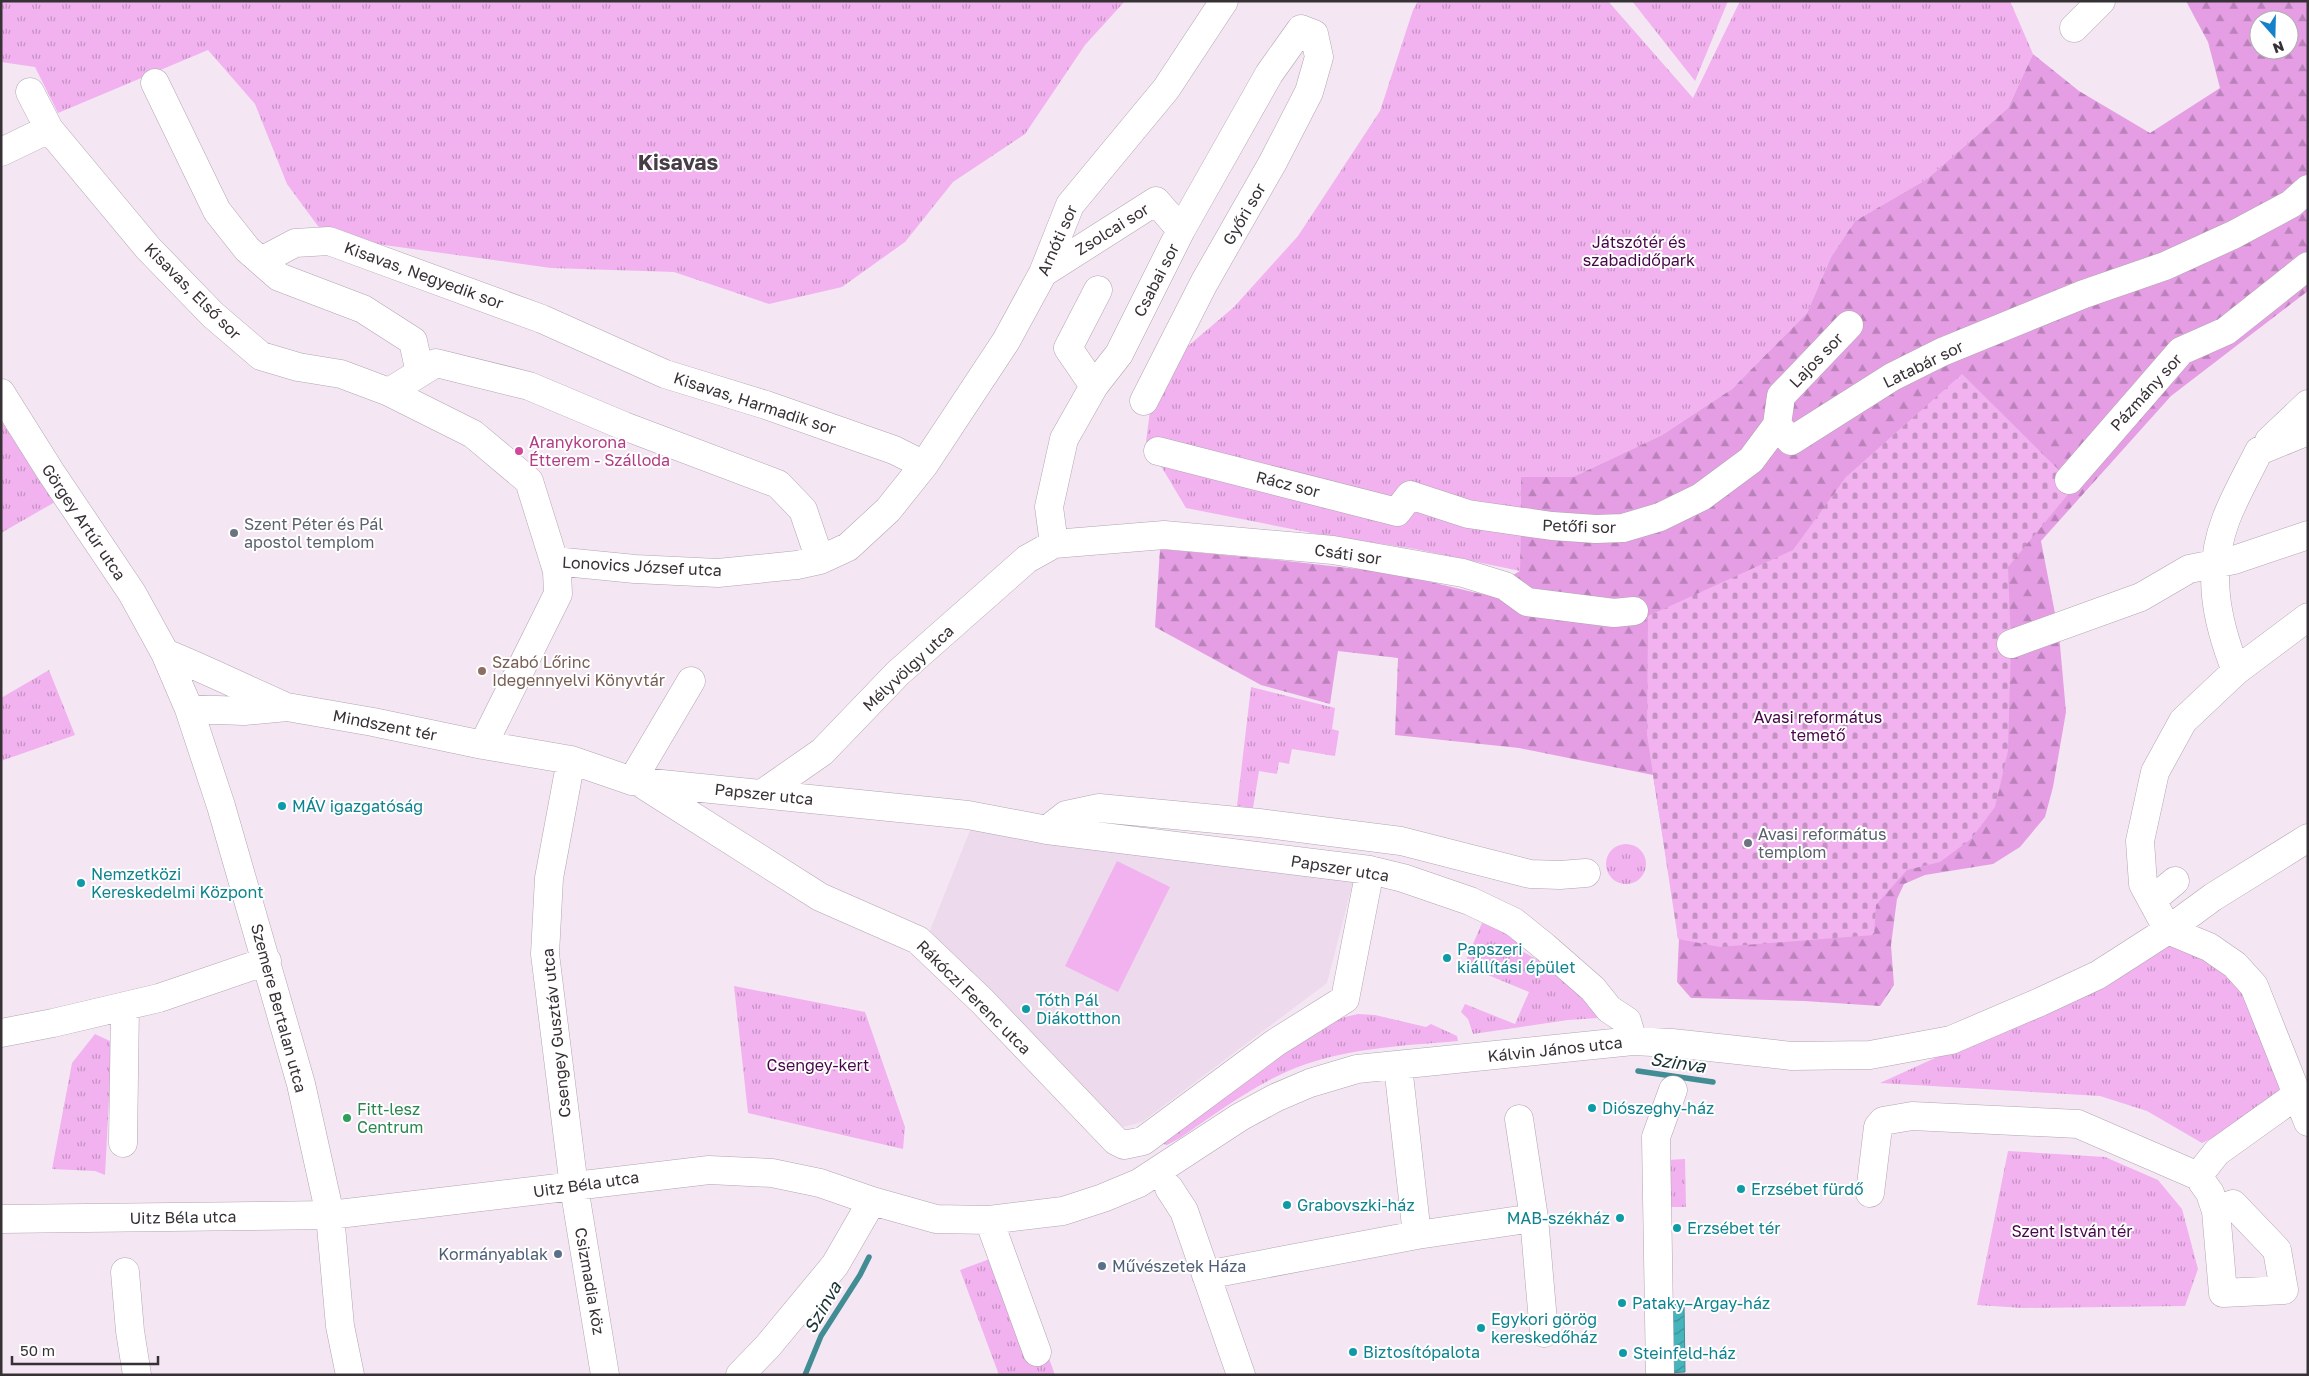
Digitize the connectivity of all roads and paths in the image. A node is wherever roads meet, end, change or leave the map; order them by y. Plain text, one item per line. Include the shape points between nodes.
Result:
1 (1224, 1) edge
2 (2101, 1) edge
3 (2074, 28) dead end
4 (1301, 29) joint
5 (155, 82) dead end
6 (30, 92) dead end
7 (48, 129) junction
8 (1, 152) edge
9 (2308, 189) edge
10 (1181, 230) junction
11 (260, 261) junction
12 (2308, 266) edge
13 (1043, 273) junction
14 (1098, 290) dead end
15 (1849, 325) dead end
16 (587, 339) joint
17 (420, 373) junction
18 (1094, 386) junction
19 (1, 392) edge
20 (389, 392) junction
21 (1144, 401) dead end
22 (2308, 404) edge
23 (1776, 425) junction
24 (2308, 431) edge
25 (1158, 451) dead end
26 (2259, 451) junction
27 (924, 466) junction
28 (2069, 480) dead end
29 (1410, 495) joint
30 (2308, 535) edge
31 (1054, 544) junction
32 (820, 560) junction
33 (554, 561) junction
34 (2215, 563) junction
35 (1634, 612) dead end
36 (2308, 617) edge
37 (2011, 644) dead end
38 (165, 652) junction
39 (2236, 671) junction
40 (691, 681) dead end
41 (287, 707) junction
42 (189, 709) junction
43 (483, 746) junction
44 (571, 760) junction
45 (638, 775) junction
46 (763, 793) junction
47 (1047, 830) junction
48 (2308, 838) edge
49 (1370, 870) junction
50 (1586, 873) dead end
51 (2175, 881) dead end
52 (2152, 900) junction
53 (2168, 930) junction
54 (267, 961) junction
55 (125, 1006) junction
56 (1, 1033) edge
57 (1633, 1041) junction
58 (1398, 1066) junction
59 (1673, 1090) dead end
60 (2298, 1094) junction
61 (1519, 1119) dead end
62 (2308, 1122) edge
63 (122, 1143) dead end
64 (2198, 1176) junction
65 (1163, 1180) junction
66 (574, 1187) junction
67 (1870, 1193) dead end
68 (872, 1201) junction
69 (2216, 1211) dead end
70 (330, 1215) junction
71 (1534, 1218) junction
72 (1, 1219) edge
73 (989, 1220) junction
74 (1417, 1235) junction
75 (125, 1272) dead end
76 (1206, 1275) junction
77 (1544, 1333) dead end
78 (1037, 1352) dead end
79 (137, 1375) edge
80 (350, 1375) edge
81 (605, 1375) edge
82 (740, 1375) edge
83 (1241, 1375) edge
84 (1660, 1375) edge

1 - 13 street, Arnóti sor via 1166,89 1070,205
2 - 3 street
4 - 10 street, Csabai sor via 1269,74
4 - 21 street, Győri sor via 1314,34 1319,57 1309,92 1204,283
5 - 11 street via 218,211 246,249
6 - 7 street, Kisavas, Első sor
7 - 8 street
7 - 20 street, Kisavas, Első sor via 148,248 213,315 261,356 298,367 341,374
9 - 23 street, Latabár sor via 2291,204 2165,266 2084,294 1942,352 1892,377 1790,441
10 - 13 street, Zsolcai sor via 1156,201
10 - 18 street, Csabai sor via 1118,354
11 - 16 street, Kisavas, Negyedik sor via 295,243 329,241 542,319
11 - 17 street via 279,277 363,309 413,341
12 - 28 street, Pázmány sor via 2226,331 2181,351
13 - 27 street, Arnóti sor via 1006,341
14 - 18 street via 1068,348
15 - 23 street, Lajos sor via 1781,396
16 - 27 street, Kisavas, Harmadik sor via 666,374 894,450
17 - 20 street
17 - 32 street via 436,363 529,386 778,484 803,510
18 - 31 street, Csabai sor via 1064,438 1049,507
19 - 38 street, Görgey Artúr utca via 132,593
20 - 33 street, Kisavas, Első sor via 473,434 529,481
22 - 26 street
23 - 29 street, Petőfi sor via 1751,460 1701,496 1660,517 1624,528 1596,529 1504,521 1468,514
24 - 26 street
25 - 29 street, Rácz sor via 1398,512
26 - 34 street via 2226,520
27 - 32 street, Lonovics József utca via 888,510 848,547
30 - 34 street via 2234,560
31 - 35 street, Csáti sor via 1164,535 1333,550 1463,573 1505,586 1527,602 1614,613
31 - 46 street, Mélyvölgy utca via 1027,559 898,673 822,752
32 - 33 street, Lonovics József utca via 718,573
33 - 43 street, Lonovics József utca via 558,594
34 - 37 street via 2189,569 2141,597
34 - 39 street via 2215,592 2221,630
36 - 39 street
38 - 41 street, Mindszent tér
38 - 42 street, Szemere Bertalan utca
39 - 52 street via 2183,721 2155,772 2140,841 2143,884
40 - 45 street
41 - 42 street, Mindszent tér via 244,711
41 - 43 street, Mindszent tér
42 - 54 street, Szemere Bertalan utca
43 - 44 street, Papszer utca
44 - 45 street, Papszer utca
44 - 66 street, Csengey Gusztáv utca via 549,878 545,954
45 - 46 street, Papszer utca
45 - 49 street, Rákóczi Ferenc utca via 820,897 918,940 982,1001 1116,1141 1124,1145 1144,1141 1275,1043 1344,999
46 - 47 street, Papszer utca via 968,815
47 - 49 street, Papszer utca
47 - 50 street, Papszer utca via 1066,815 1099,808 1401,841 1530,874
48 - 53 street, Kálvin János utca via 2213,897
49 - 57 street, Papszer utca via 1470,901 1514,922 1545,946 1609,1009 1627,1021
51 - 52 street
52 - 53 street
53 - 57 street, Kálvin János utca via 2098,975 1951,1040 1870,1055 1792,1056
53 - 60 street via 2209,947 2235,965 2254,986
54 - 55 street via 159,998
54 - 70 street, Szemere Bertalan utca via 301,1084
55 - 56 street
55 - 63 street
57 - 58 street, Kálvin János utca
58 - 65 street, Kálvin János utca via 1357,1069 1275,1098 1240,1117
58 - 74 street
59 - 84 street via 1656,1137
60 - 62 street
60 - 64 street via 2217,1152
61 - 71 street
64 - 67 street via 2078,1124 1912,1116 1884,1121 1878,1127
64 - 69 street via 2210,1193
65 - 73 street, Uitz Béla utca via 1063,1211
65 - 76 street via 1184,1211
66 - 68 street, Uitz Béla utca via 626,1178 727,1170 772,1173 820,1183
66 - 70 street, Uitz Béla utca
66 - 81 street, Csizmadia köz
68 - 73 street, Uitz Béla utca via 936,1219
68 - 82 street via 835,1265
70 - 72 street, Uitz Béla utca
70 - 80 street, Szemere Bertalan utca via 340,1326
71 - 74 street
71 - 77 street
73 - 78 street
74 - 76 street
75 - 79 street
76 - 83 street

